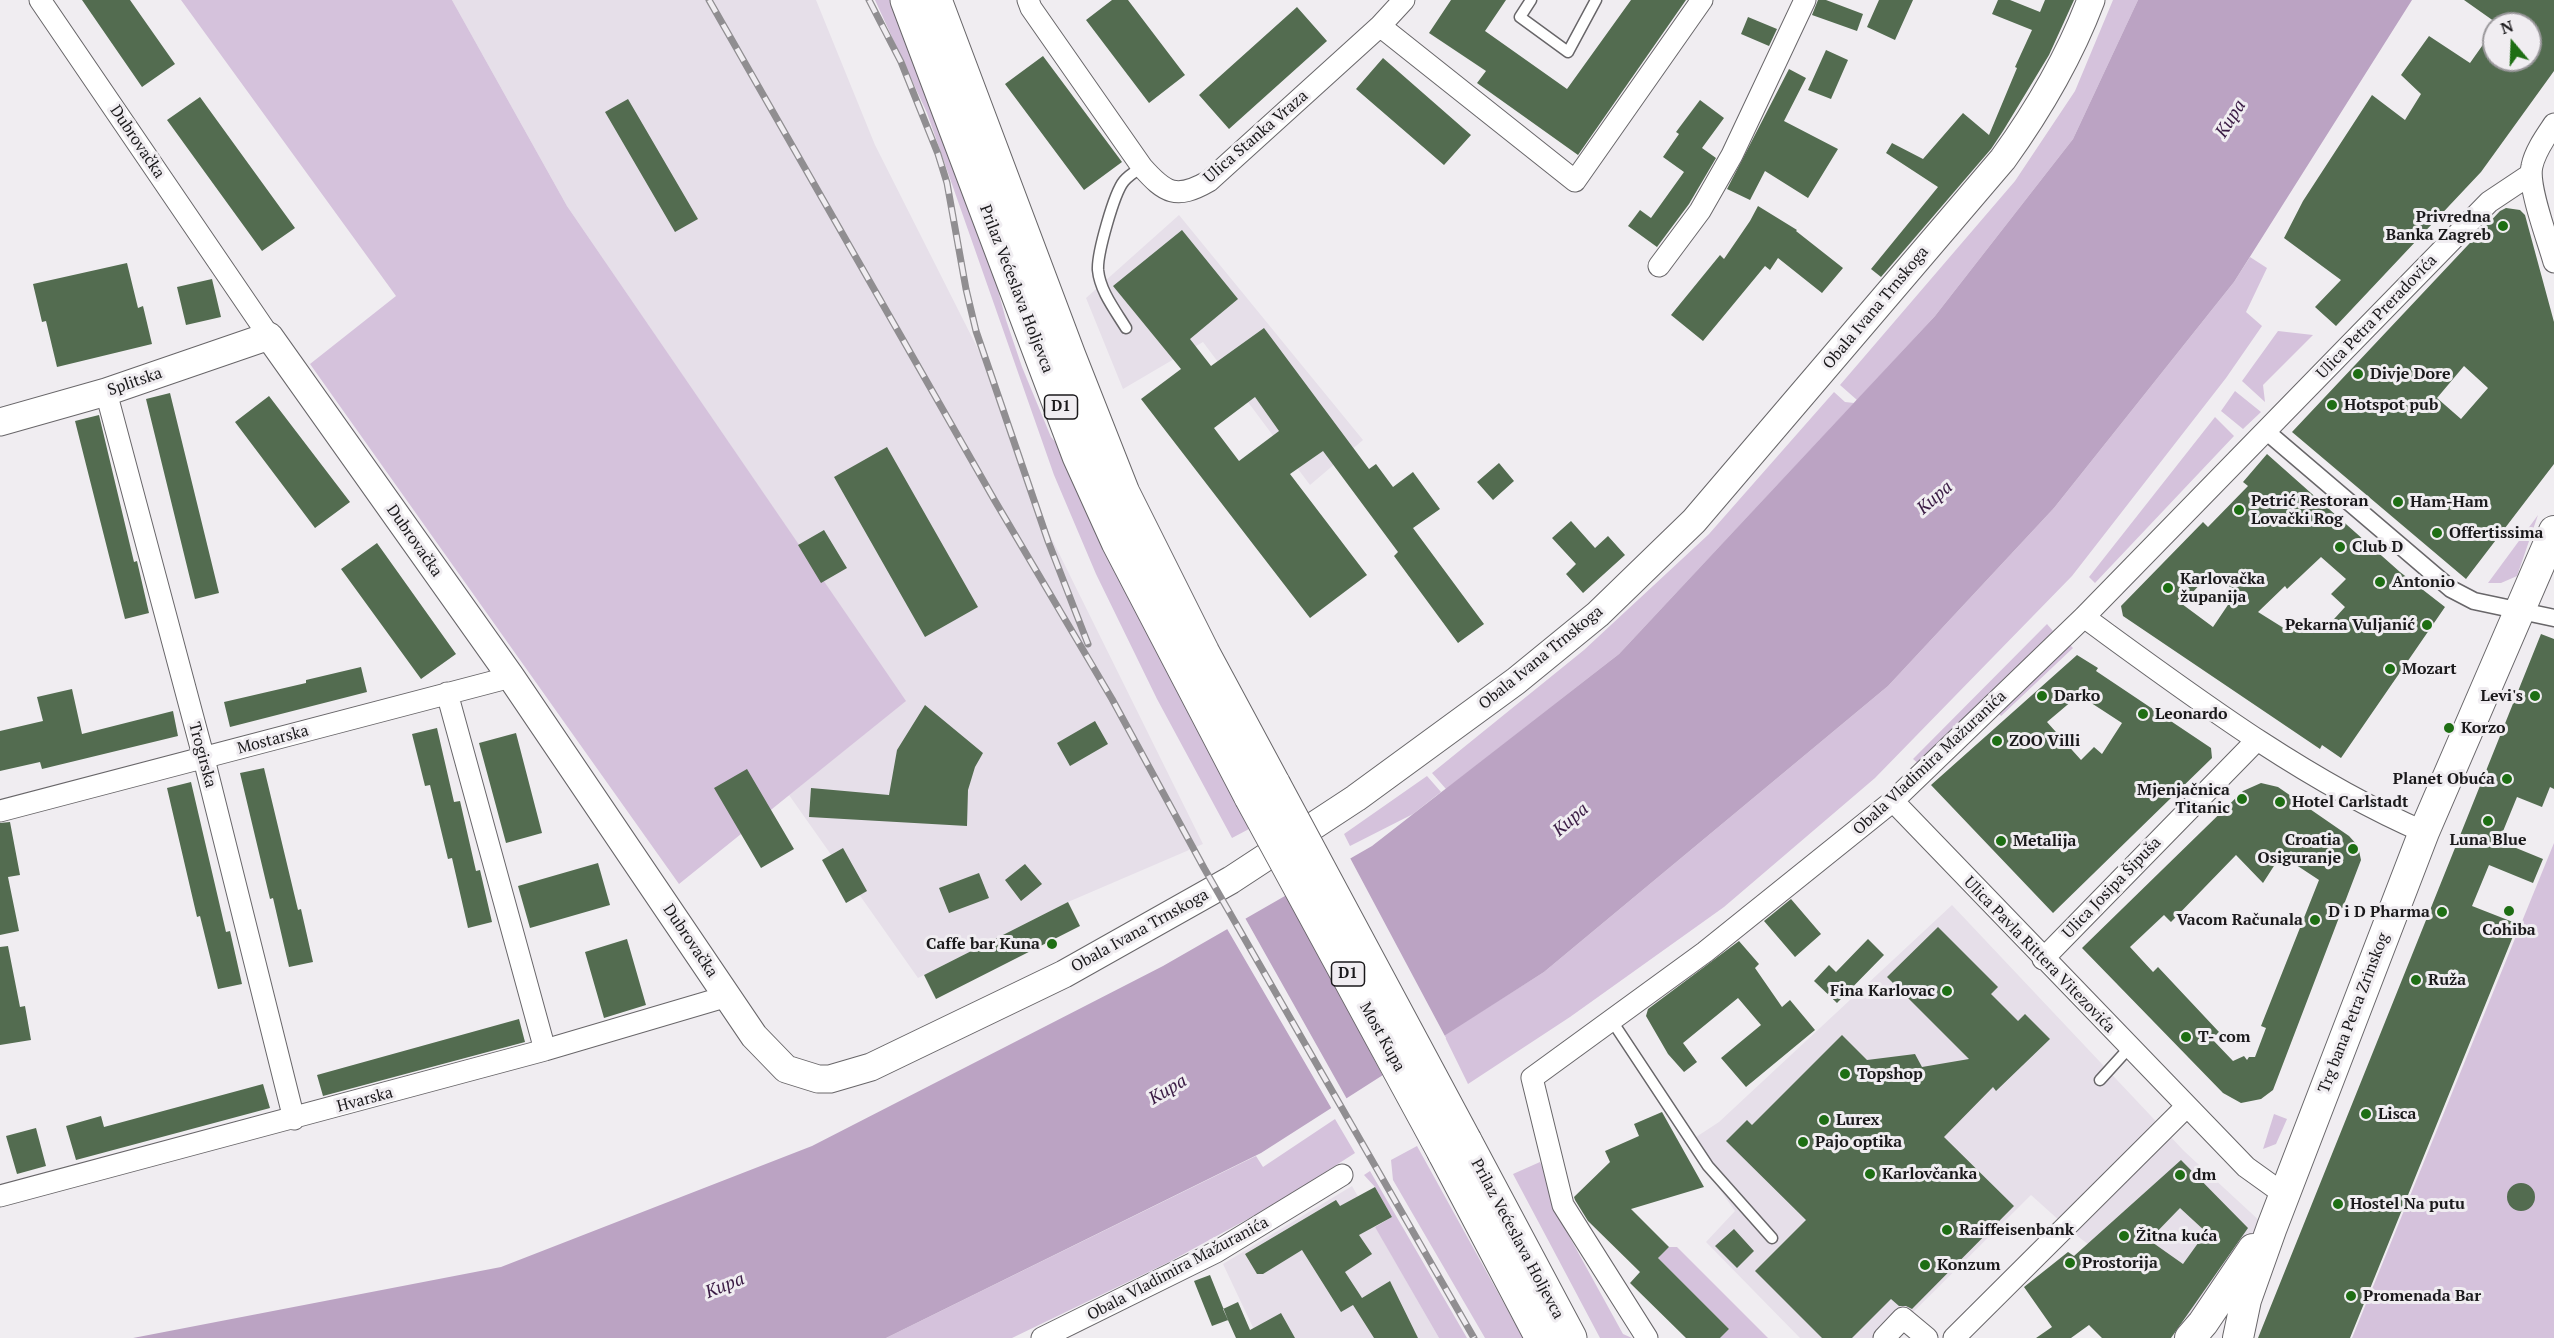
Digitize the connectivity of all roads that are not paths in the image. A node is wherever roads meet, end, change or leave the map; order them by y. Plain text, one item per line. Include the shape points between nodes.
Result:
1 (40, 0) edge
2 (907, 0) edge
3 (935, 0) edge
4 (1028, 0) edge
5 (1404, 0) edge
6 (1531, 0) edge
7 (1596, 0) edge
8 (1702, 0) edge
9 (1805, 0) edge
10 (2091, 0) edge
11 (1380, 26) junction
12 (2554, 124) edge
13 (1142, 167) junction
14 (2531, 174) junction
15 (2505, 191) junction
16 (2537, 204) junction
17 (2554, 262) edge
18 (1659, 266) dead end
19 (1126, 328) dead end
20 (268, 336) junction
21 (106, 392) junction
22 (0, 422) edge
23 (2267, 432) junction
24 (2554, 531) edge
25 (2519, 612) junction
26 (2084, 618) junction
27 (2554, 618) edge
28 (511, 677) junction
29 (447, 693) junction
30 (2256, 741) junction
31 (204, 759) junction
32 (1262, 791) junction
33 (1893, 801) junction
34 (0, 811) edge
35 (2424, 832) junction
36 (2043, 959) junction
37 (728, 996) junction
38 (1612, 1022) junction
39 (2129, 1048) junction
40 (545, 1050) junction
41 (797, 1073) joint
42 (2100, 1080) dead end
43 (2187, 1106) junction
44 (294, 1119) junction
45 (1455, 1146) junction
46 (1342, 1175) dead end
47 (2285, 1195) junction
48 (0, 1196) edge
49 (2272, 1227) junction
50 (1772, 1238) dead end
51 (1042, 1338) edge
52 (1542, 1338) edge
53 (1570, 1338) edge
54 (1647, 1338) edge
55 (1884, 1338) edge
56 (1927, 1338) edge
57 (1954, 1338) edge
58 (2190, 1338) edge
59 (2222, 1338) edge
60 (2238, 1338) edge

1 - 20 street, Dubrovačka
2 - 32 highway, Prilaz Većeslava Holjevca / D1 via 1100,506
3 - 32 highway, Prilaz Većeslava Holjevca / D1 via 1124,494 1203,653
4 - 13 street, Ulica Stanka Vraza
5 - 11 street, Ulica Stanka Vraza
6 - 7 lane via 1520,17 1568,52
8 - 11 street via 1575,181
9 - 18 street via 1732,155 1700,211
10 - 41 street, Obala Ivana Trnskoga via 2066,60 2003,159 1694,521 1598,614 1516,681 1356,798 1231,880 1064,974 871,1067 830,1079
11 - 13 street, Ulica Stanka Vraza via 1209,181 1183,192 1171,192
12 - 14 street via 2535,157
13 - 19 lane via 1116,193 1098,269 1104,291
14 - 15 street, Ulica Petra Preradovića
14 - 16 street
15 - 16 street via 2517,192
15 - 23 street, Ulica Petra Preradovića via 2489,202
16 - 17 street
20 - 21 street, Splitska
20 - 28 street, Dubrovačka
21 - 22 street, Splitska
21 - 31 street, Trogirska
23 - 25 street via 2451,589 2474,601
23 - 26 street, Obala Vladimira Mažuranića
24 - 25 main road, Trg bana Petra Zrinskog
25 - 27 street
25 - 35 main road, Trg bana Petra Zrinskog
26 - 30 street
26 - 33 street, Obala Vladimira Mažuranića
28 - 29 street, Mostarska
28 - 37 street, Dubrovačka
29 - 31 street, Mostarska
29 - 40 street
30 - 35 street via 2393,819
30 - 36 street, Ulica Josipa Šipuša
31 - 34 street, Mostarska
31 - 44 street, Trogirska
32 - 45 highway, Most Kupa / D1, bridge
33 - 36 street, Ulica Pavla Rittera Vitezovića
33 - 38 street, Obala Vladimira Mažuranića
35 - 47 main road, Trg bana Petra Zrinskog
36 - 39 street, Ulica Pavla Rittera Vitezovića
37 - 40 street, Hvarska
37 - 41 street, Dubrovačka via 754,1036 786,1069
38 - 50 lane via 1708,1166
38 - 54 street, Obala Vladimira Mažuranića via 1532,1078 1563,1205
39 - 42 lane
39 - 43 street, Ulica Pavla Rittera Vitezovića
40 - 44 street, Hvarska
43 - 47 street via 2246,1167
43 - 57 street
44 - 48 street, Hvarska
45 - 52 highway, Prilaz Većeslava Holjevca / D1
45 - 53 highway, Prilaz Većeslava Holjevca / D1
46 - 51 street, Obala Vladimira Mažuranića via 1216,1252
47 - 49 main road, Trg bana Petra Zrinskog
49 - 58 main road, Trg bana Petra Zrinskog
49 - 60 main road, Trg bana Petra Zrinskog via 2246,1300
55 - 56 street via 1903,1318
58 - 59 main road via 2204,1333

